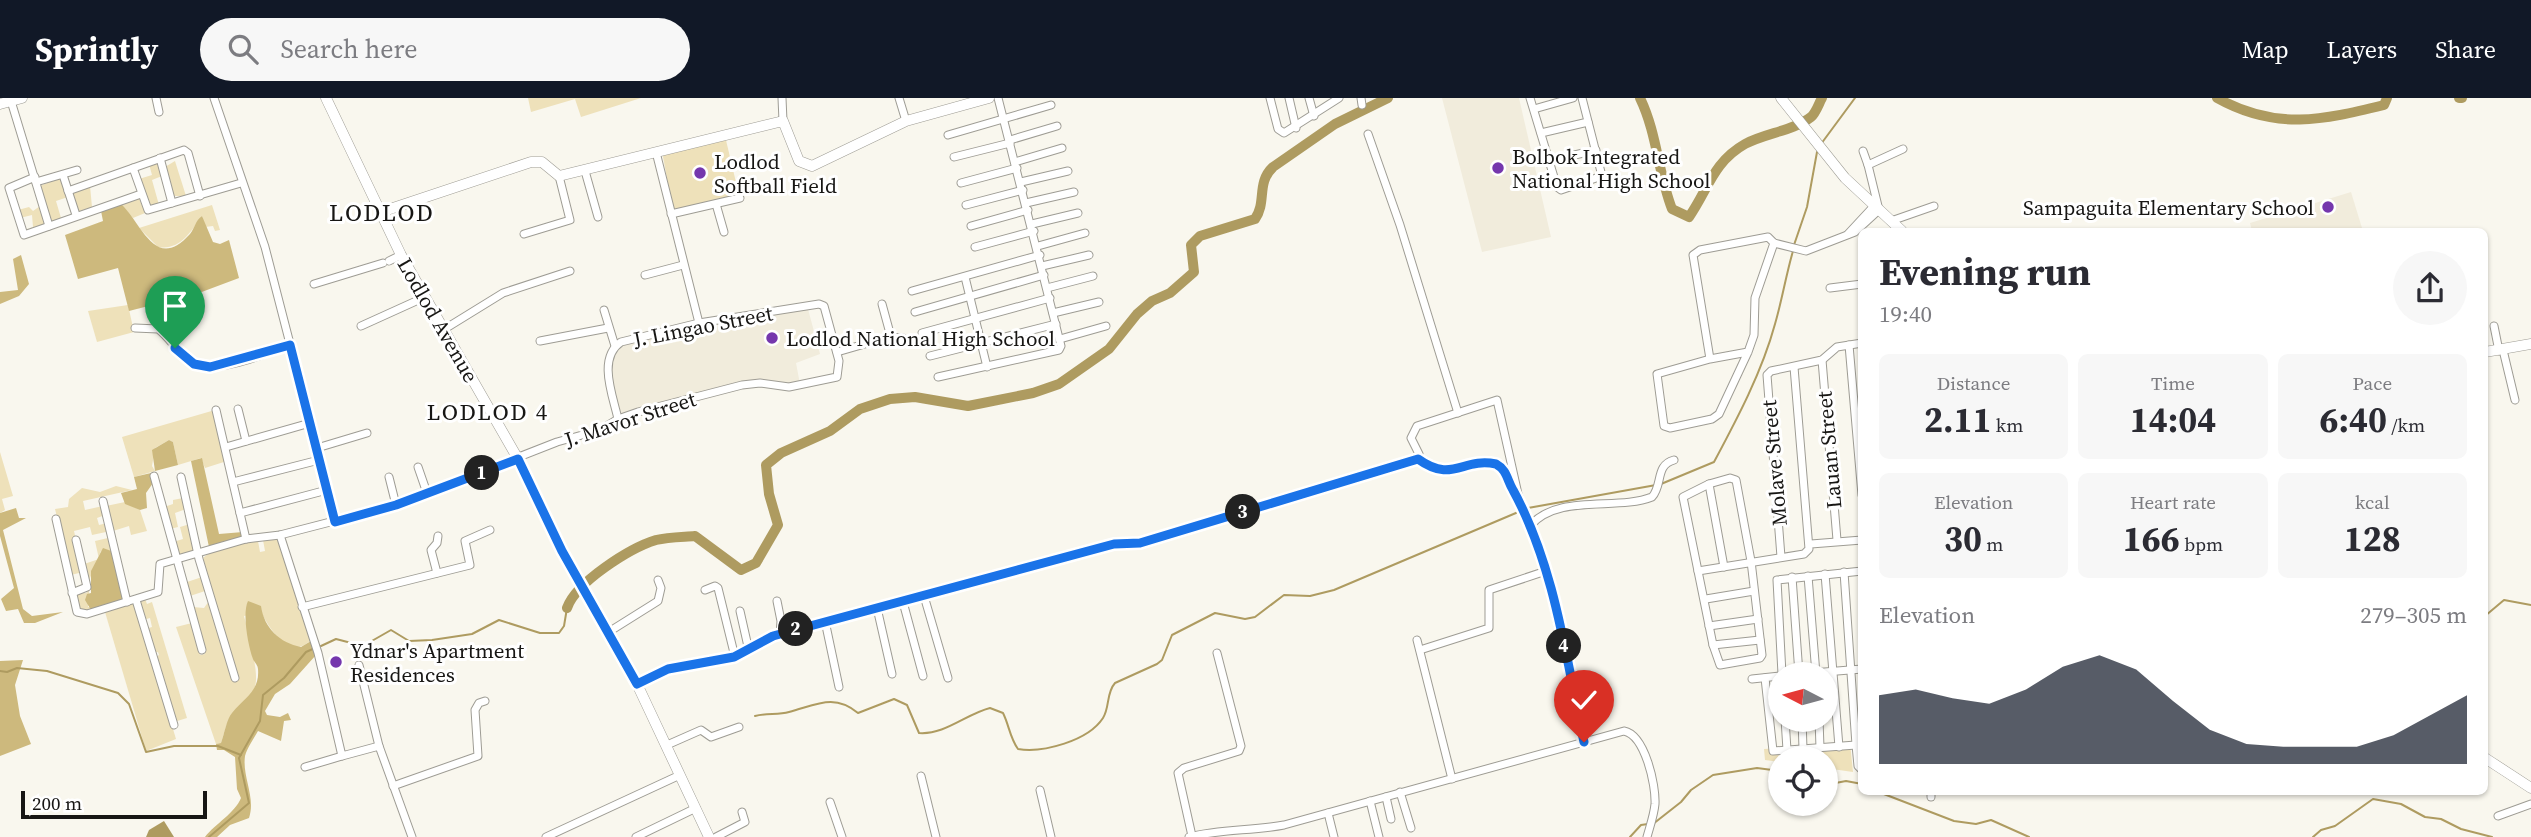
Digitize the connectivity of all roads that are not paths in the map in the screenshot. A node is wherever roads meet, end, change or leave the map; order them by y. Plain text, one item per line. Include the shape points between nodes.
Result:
1 (214, 98) edge
2 (326, 98) edge
3 (782, 98) edge
4 (899, 98) edge
5 (989, 98) edge
6 (998, 98) edge
7 (1270, 98) edge
8 (1289, 98) edge
9 (1309, 98) edge
10 (1530, 98) edge
11 (1573, 98) edge
12 (1582, 98) edge
13 (1781, 98) edge
14 (16, 99) edge
15 (158, 99) edge
16 (1333, 99) edge
17 (0, 104) edge
18 (1051, 105) dead end
19 (1534, 109) junction
20 (159, 112) dead end
21 (1314, 116) junction
22 (1004, 120) junction
23 (783, 121) junction
24 (906, 121) junction
25 (1588, 122) junction
26 (1057, 127) dead end
27 (1296, 128) junction
28 (1541, 133) junction
29 (1368, 134) dead end
30 (948, 135) dead end
31 (1010, 141) junction
32 (1062, 148) dead end
33 (1903, 149) dead end
34 (1596, 150) junction
35 (1863, 151) dead end
36 (656, 152) junction
37 (954, 157) dead end
38 (160, 158) junction
39 (1549, 161) junction
40 (1016, 165) junction
41 (1868, 165) junction
42 (133, 168) junction
43 (77, 170) dead end
44 (1068, 170) dead end
45 (585, 171) junction
46 (63, 175) junction
47 (559, 176) junction
48 (36, 180) junction
49 (241, 183) junction
50 (961, 183) dead end
51 (1022, 186) junction
52 (68, 191) junction
53 (1074, 192) dead end
54 (141, 194) junction
55 (200, 196) junction
56 (740, 198) dead end
57 (172, 203) junction
58 (716, 204) junction
59 (966, 205) dead end
60 (1027, 206) junction
61 (1934, 206) dead end
62 (1876, 208) junction
63 (381, 212) junction
64 (1078, 213) dead end
65 (671, 214) junction
66 (76, 215) junction
67 (598, 217) dead end
68 (49, 226) junction
69 (971, 226) dead end
70 (1895, 227) edge
71 (1033, 228) junction
72 (1858, 228) edge
73 (1858, 229) edge
74 (724, 232) dead end
75 (1085, 233) dead end
76 (524, 234) dead end
77 (1774, 243) junction
78 (975, 247) dead end
79 (1039, 251) junction
80 (401, 255) junction
81 (1089, 255) dead end
82 (684, 265) junction
83 (1042, 266) junction
84 (570, 271) dead end
85 (645, 275) dead end
86 (1044, 275) junction
87 (1093, 276) dead end
88 (965, 277) junction
89 (314, 284) dead end
90 (1858, 284) edge
91 (1047, 288) junction
92 (1829, 288) dead end
93 (912, 291) dead end
94 (970, 294) junction
95 (425, 298) junction
96 (1050, 298) junction
97 (1099, 302) dead end
98 (882, 304) dead end
99 (604, 310) dead end
100 (915, 313) dead end
101 (1054, 313) junction
102 (975, 318) junction
103 (699, 323) junction
104 (1056, 324) junction
105 (361, 326) dead end
106 (1106, 326) dead end
107 (2494, 326) dead end
108 (135, 328) dead end
109 (608, 328) junction
110 (443, 330) junction
111 (922, 333) dead end
112 (891, 337) junction
113 (903, 338) dead end
114 (1060, 339) junction
115 (540, 341) dead end
116 (981, 342) junction
117 (1858, 344) edge
118 (2531, 344) edge
119 (290, 345) junction
120 (1849, 345) junction
121 (615, 346) junction
122 (2501, 351) junction
123 (837, 352) junction
124 (1748, 352) junction
125 (2488, 352) edge
126 (930, 356) dead end
127 (1710, 359) junction
128 (1822, 360) junction
129 (987, 367) junction
130 (1794, 367) junction
131 (938, 377) dead end
132 (2515, 400) dead end
133 (238, 409) dead end
134 (216, 410) dead end
135 (1458, 414) junction
136 (618, 419) junction
137 (310, 423) junction
138 (367, 433) dead end
139 (246, 441) junction
140 (226, 447) junction
141 (317, 449) junction
142 (1858, 449) edge
143 (518, 459) junction
144 (1418, 459) junction
145 (319, 460) junction
146 (1674, 460) dead end
147 (418, 467) dead end
148 (154, 476) dead end
149 (181, 477) dead end
150 (388, 477) dead end
151 (233, 482) junction
152 (1709, 484) junction
153 (327, 491) junction
154 (427, 493) junction
155 (103, 501) dead end
156 (396, 505) junction
157 (240, 513) junction
158 (1526, 516) junction
159 (56, 519) dead end
160 (335, 522) junction
161 (1530, 526) junction
162 (490, 530) dead end
163 (280, 536) junction
164 (438, 536) dead end
165 (246, 539) junction
166 (76, 540) dead end
167 (1837, 540) junction
168 (1858, 540) edge
169 (1811, 544) junction
170 (198, 553) junction
171 (1781, 557) junction
172 (175, 560) junction
173 (1751, 561) junction
174 (1724, 567) junction
175 (1698, 570) junction
176 (1546, 571) junction
177 (1844, 572) junction
178 (1858, 572) edge
179 (437, 573) junction
180 (1825, 574) junction
181 (1808, 576) junction
182 (1792, 577) junction
183 (659, 580) dead end
184 (705, 590) dead end
185 (1754, 591) junction
186 (72, 593) junction
187 (924, 596) junction
188 (1706, 599) junction
189 (132, 601) junction
190 (777, 601) dead end
191 (903, 602) junction
192 (302, 607) junction
193 (877, 608) junction
194 (740, 611) dead end
195 (1758, 619) junction
196 (825, 621) junction
197 (1709, 626) junction
198 (607, 632) junction
199 (780, 634) junction
200 (1760, 639) junction
201 (1417, 640) dead end
202 (1713, 645) junction
203 (202, 650) dead end
204 (1420, 650) junction
205 (749, 651) junction
206 (1217, 653) dead end
207 (734, 657) junction
208 (1780, 662) edge
209 (1799, 662) edge
210 (1815, 662) edge
211 (1833, 662) edge
212 (359, 665) dead end
213 (1858, 669) edge
214 (1851, 670) junction
215 (1838, 671) edge
216 (892, 674) dead end
217 (923, 676) dead end
218 (1768, 677) edge
219 (235, 678) dead end
220 (948, 678) dead end
221 (1765, 678) junction
222 (1752, 679) dead end
223 (637, 684) junction
224 (839, 687) dead end
225 (485, 701) dead end
226 (174, 725) dead end
227 (739, 727) dead end
228 (1838, 732) edge
229 (1584, 742) junction
230 (667, 745) junction
231 (1856, 745) junction
232 (379, 746) junction
233 (1772, 746) edge
234 (1839, 747) joint
235 (342, 756) junction
236 (2488, 760) edge
237 (305, 766) dead end
238 (1858, 766) edge
239 (680, 775) junction
240 (921, 776) dead end
241 (1452, 779) junction
242 (393, 786) junction
243 (2531, 788) edge
244 (1040, 790) dead end
245 (1400, 792) junction
246 (1386, 797) junction
247 (1370, 801) junction
248 (831, 802) dead end
249 (2531, 804) edge
250 (696, 808) junction
251 (742, 812) dead end
252 (1328, 813) junction
253 (2498, 816) dead end
254 (1391, 819) dead end
255 (1411, 828) dead end
256 (412, 837) edge
257 (546, 837) edge
258 (636, 837) edge
259 (709, 837) edge
260 (716, 837) edge
261 (842, 837) edge
262 (936, 837) edge
263 (1051, 837) edge
264 (1191, 837) edge
265 (1334, 837) edge
266 (1379, 837) edge
267 (1647, 837) edge

1 - 49 street
2 - 63 main road, Lodlod Avenue
3 - 23 street
4 - 24 street
5 - 24 main road
6 - 22 street
7 - 27 street via 1278,130 1284,133
8 - 27 street
9 - 21 street
10 - 19 street
11 - 19 street
12 - 25 street
13 - 62 main road
14 - 17 main road
14 - 48 street
15 - 20 street
16 - 21 street
18 - 22 street
19 - 28 street
21 - 27 street
22 - 30 street
22 - 31 street
23 - 24 main road via 803,165 820,163
23 - 36 main road
25 - 28 street
25 - 34 street
26 - 31 street
28 - 39 street
29 - 135 street
31 - 37 street
31 - 40 street
32 - 40 street
33 - 41 street
34 - 39 street
34 - 39 street via 1603,172 1600,180 1565,189 1556,187
35 - 41 street
36 - 45 main road
36 - 65 street
38 - 42 street
38 - 55 street via 186,150
38 - 57 street
40 - 50 street
40 - 51 street
41 - 62 street
42 - 52 street
42 - 54 street
43 - 46 street
44 - 51 street
45 - 47 main road
45 - 67 street
46 - 48 street
46 - 52 street
47 - 63 main road via 542,162 531,162
47 - 76 street via 570,220
48 - 68 street
48 - 68 street via 9,188 22,233
49 - 55 street
49 - 119 street via 265,247
51 - 59 street
51 - 60 street
52 - 66 street
53 - 60 street
54 - 57 street via 147,209
54 - 66 street
55 - 57 street
56 - 58 street
58 - 65 street
58 - 74 street
60 - 69 street
60 - 71 street
61 - 70 street
62 - 70 main road
62 - 72 street
63 - 80 main road, Lodlod Avenue
64 - 71 street
65 - 82 street
66 - 68 street
71 - 78 street
71 - 79 street
73 - 77 street via 1805,251
75 - 79 street
77 - 124 street via 1755,298 1754,335
77 - 127 street via 1768,237 1695,251
79 - 83 street
79 - 88 street
80 - 89 street
80 - 95 main road, Lodlod Avenue
81 - 83 street
82 - 85 street
82 - 103 street
83 - 86 street
84 - 110 street via 503,293
86 - 91 street
86 - 94 street
87 - 91 street
88 - 93 street
88 - 94 street
90 - 92 street
91 - 96 street
94 - 100 street
94 - 102 street
95 - 105 street
95 - 110 main road, Lodlod Avenue
96 - 101 street
96 - 102 street
97 - 101 street
98 - 112 street
99 - 109 street
101 - 104 street
102 - 111 street
102 - 116 street
103 - 121 street, J. Lingao Street
103 - 123 street, J. Lingao Street via 819,303 824,306
104 - 114 street
104 - 116 street
106 - 114 street
107 - 122 street
108 - 119 street via 158,329 188,360 206,367
109 - 115 street
109 - 121 street
110 - 143 main road, Lodlod Avenue
112 - 113 street
112 - 123 street
114 - 129 street via 1059,350
116 - 126 street
116 - 129 street
117 - 120 street
118 - 122 main road
119 - 137 street
120 - 128 street via 1837,347
120 - 142 street
121 - 136 street, J. Lingao Street via 608,370
122 - 125 main road
122 - 132 street
123 - 136 street, J. Mavor Street via 837,377 789,387 742,385
124 - 127 street
124 - 127 street via 1716,417 1664,426 1657,374
128 - 130 street
128 - 167 street, Lauan Street
129 - 131 street
130 - 169 street
130 - 171 street, Molave Street via 1770,371 1766,379
133 - 139 street
134 - 140 street
135 - 144 street via 1417,426 1412,438
135 - 158 street via 1497,400
136 - 143 street, J. Mavor Street via 607,428
137 - 139 street
137 - 141 street
138 - 141 street
139 - 140 street
140 - 151 street
141 - 145 street
143 - 154 street, J. Mavor Street
143 - 198 main road, Lodlod Avenue
144 - 158 street via 1442,472 1490,462 1500,466
144 - 187 street via 1140,543 1114,544
145 - 151 street
145 - 153 street
146 - 161 street via 1660,471 1652,497 1543,514
147 - 154 street
148 - 172 street
149 - 170 street
150 - 156 street
151 - 157 street
152 - 173 street via 1734,479
152 - 174 street
152 - 175 street via 1684,498
153 - 157 street
153 - 160 street
154 - 156 street, J. Mavor Street
155 - 189 street
156 - 160 street, J. Mavor Street
157 - 165 street
158 - 161 street
159 - 186 street
160 - 163 street, J. Mavor Street
161 - 176 street
162 - 179 street via 465,541 470,565
163 - 165 street, J. Mavor Street
163 - 192 street
164 - 179 street via 431,549
165 - 170 street, J. Mavor Street
166 - 186 street via 88,587
167 - 168 street
167 - 169 street
169 - 171 street via 1804,554
170 - 172 street, J. Mavor Street
170 - 219 street
171 - 173 street
172 - 189 street via 158,566 158,592
172 - 203 street
173 - 174 street
173 - 185 street
174 - 175 street
175 - 188 street
176 - 204 street via 1489,590 1489,628
176 - 229 street
177 - 178 street
177 - 180 street
177 - 214 street
179 - 192 street
180 - 181 street
180 - 211 street
181 - 182 street
181 - 210 street
182 - 208 street via 1776,582
182 - 209 street
183 - 198 street via 658,601
184 - 207 street via 718,588
185 - 188 street
185 - 195 street
186 - 189 street via 80,615
187 - 191 street
187 - 220 street
188 - 197 street
189 - 226 street
190 - 199 street
191 - 193 street
191 - 217 street
192 - 235 street via 318,653
193 - 196 street
193 - 216 street
194 - 205 street
195 - 197 street
195 - 200 street
196 - 199 street
196 - 224 street
197 - 202 street
198 - 223 main road, Lodlod Avenue
199 - 205 street
200 - 202 street
200 - 202 street via 1760,658 1720,665
201 - 204 street
204 - 241 street
205 - 207 street
206 - 264 street via 1241,746 1239,751 1178,773
207 - 223 street via 668,669
212 - 232 street
213 - 214 street
214 - 215 street
214 - 231 street
218 - 221 street
221 - 222 street
221 - 233 street
223 - 230 main road, Lodlod Avenue
225 - 242 street via 475,710 478,756
227 - 230 street via 711,737 701,730
228 - 234 street
229 - 241 street
229 - 267 street via 1624,732 1636,735 1642,744 1655,796
230 - 239 main road, Lodlod Avenue
231 - 234 street
231 - 238 street
232 - 235 street
232 - 242 street
235 - 237 street
236 - 243 main road
239 - 250 main road, Lodlod Avenue
239 - 257 street
240 - 262 street
241 - 245 street
242 - 256 street
244 - 263 street
245 - 246 street
245 - 255 street
246 - 247 street
246 - 254 street
247 - 252 street
247 - 266 street
248 - 261 street
249 - 253 street
250 - 258 street
250 - 259 main road, Lodlod Avenue
251 - 260 street via 745,822
252 - 264 street via 1244,832 1222,830
252 - 265 street

